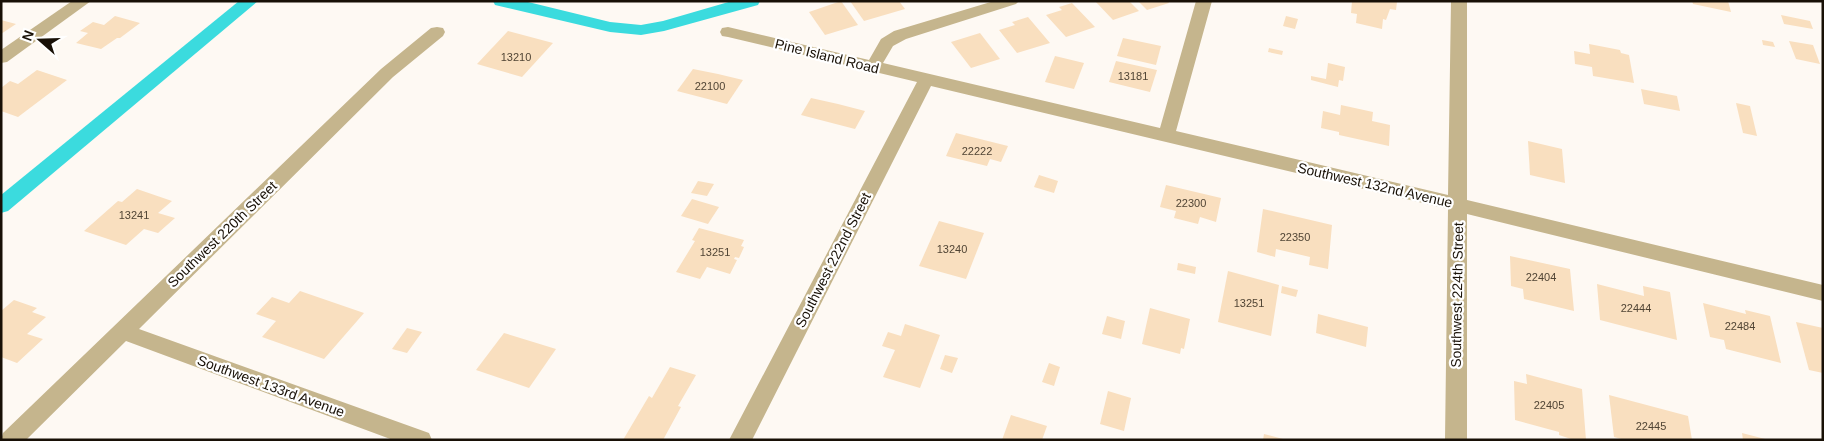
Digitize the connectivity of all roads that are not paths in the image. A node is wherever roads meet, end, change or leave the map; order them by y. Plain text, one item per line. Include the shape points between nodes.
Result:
1 (82, 1) edge
2 (1011, 1) edge
3 (1204, 1) edge
4 (1460, 1) edge
5 (437, 32) dead end
6 (728, 32) dead end
7 (1, 58) edge
8 (873, 67) junction
9 (926, 80) junction
10 (1166, 136) junction
11 (1458, 204) junction
12 (1823, 293) edge
13 (121, 332) junction
14 (1457, 439) edge
15 (11, 440) edge
16 (421, 440) edge
17 (740, 440) edge

1 - 7 street
2 - 8 street via 900,34 887,43
3 - 10 street
4 - 11 street, Southwest 224th Street
5 - 13 street, Southwest 220th Street via 387,73
6 - 8 street, Pine Island Road
8 - 9 street, Pine Island Road
9 - 10 street, Southwest 132nd Avenue
9 - 17 street, Southwest 222nd Street
10 - 11 street, Southwest 132nd Avenue
11 - 12 street, Southwest 132nd Avenue
11 - 14 street, Southwest 224th Street
13 - 15 street, Southwest 220th Street
13 - 16 street, Southwest 133rd Avenue

